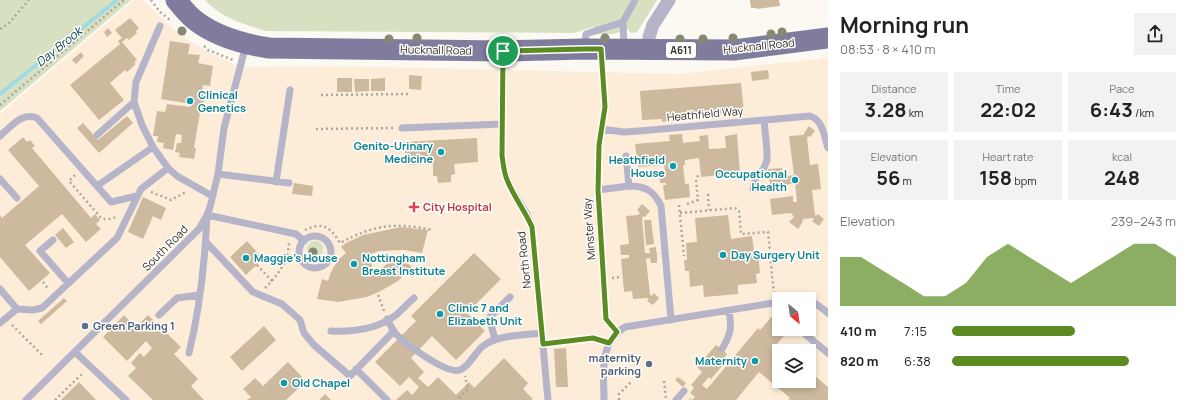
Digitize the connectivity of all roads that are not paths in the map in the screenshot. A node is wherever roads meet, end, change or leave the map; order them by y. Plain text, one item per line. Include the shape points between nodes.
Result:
1 (176, 0) edge
2 (635, 0) edge
3 (669, 0) edge
4 (623, 22) junction
5 (160, 26) dead end
6 (828, 38) edge
7 (246, 45) junction
8 (593, 49) junction
9 (624, 49) junction
10 (650, 49) junction
11 (503, 51) junction
12 (290, 90) dead end
13 (134, 102) junction
14 (764, 120) junction
15 (502, 124) junction
16 (402, 128) road end
17 (602, 129) junction
18 (97, 135) dead end
19 (0, 136) edge
20 (154, 147) junction
21 (828, 148) edge
22 (626, 156) dead end
23 (168, 168) junction
24 (218, 174) junction
25 (0, 178) edge
26 (276, 182) junction
27 (289, 183) dead end
28 (97, 186) junction
29 (629, 186) junction
30 (753, 189) dead end
31 (598, 190) junction
32 (137, 196) junction
33 (212, 196) junction
34 (17, 198) dead end
35 (207, 215) junction
36 (53, 240) dead end
37 (304, 241) junction
38 (206, 242) junction
39 (68, 283) junction
40 (0, 289) edge
41 (199, 295) junction
42 (510, 297) dead end
43 (414, 298) dead end
44 (772, 304) edge
45 (816, 304) edge
46 (17, 309) junction
47 (729, 311) junction
48 (828, 313) edge
49 (159, 315) dead end
50 (387, 320) junction
51 (671, 320) junction
52 (0, 323) edge
53 (331, 331) dead end
54 (394, 331) junction
55 (542, 332) junction
56 (617, 332) junction
57 (807, 336) edge
58 (495, 339) junction
59 (722, 349) dead end
60 (75, 352) junction
61 (189, 353) dead end
62 (828, 353) edge
63 (356, 369) junction
64 (684, 391) dead end
65 (26, 400) edge
66 (126, 400) edge
67 (387, 400) edge
68 (548, 400) edge
69 (604, 400) edge
70 (676, 400) edge

1 - 7 main road, Hucknall Road / A611 via 195,20 225,37
2 - 4 lane
3 - 10 street via 649,36
4 - 8 lane via 586,34
4 - 9 lane
5 - 13 lane via 136,82
6 - 10 main road, Hucknall Road / A611 via 734,50
7 - 11 main road, Hucknall Road / A611 via 282,49
7 - 24 lane, South Road via 224,128
8 - 9 main road, Hucknall Road / A611
8 - 11 main road, Hucknall Road / A611
8 - 17 lane, Minster Way via 605,107
9 - 10 main road, Hucknall Road / A611
11 - 15 lane, North Road
12 - 26 lane
13 - 18 lane
13 - 20 lane via 142,125
14 - 17 lane, Heathfield Way via 624,132
14 - 21 lane, Heathfield Way via 815,117 819,121
14 - 30 lane via 767,160 756,178
15 - 16 lane
15 - 55 lane, North Road via 502,155 508,183 532,227
17 - 31 lane, Minster Way
19 - 28 lane via 21,118 37,118
20 - 23 lane
20 - 28 lane
22 - 29 lane
23 - 32 lane via 141,189
23 - 33 lane
24 - 26 lane
24 - 33 lane, South Road
25 - 34 lane
26 - 27 lane
28 - 32 lane via 111,202
29 - 31 lane
29 - 51 lane via 640,186 651,192 662,206
31 - 56 lane, Minster Way via 606,319
32 - 39 lane via 117,238
33 - 35 lane, South Road
35 - 37 lane via 289,232
35 - 38 lane
35 - 60 lane, South Road via 196,234
36 - 39 lane via 40,251
37 - 37 lane via 314,236 324,239 331,247 327,263 318,268 304,264 300,254
38 - 41 lane
38 - 63 lane via 253,292 282,304 300,320 304,333 314,345 350,376
39 - 46 lane via 42,308
40 - 46 lane
41 - 49 lane via 177,298
41 - 61 lane
42 - 58 lane via 489,318
43 - 50 lane
44 - 47 lane
45 - 48 lane
46 - 52 lane
47 - 51 lane
47 - 59 lane via 730,334
50 - 53 lane via 368,328 348,332
50 - 54 lane
51 - 56 lane via 625,327
54 - 58 lane via 424,356 458,371 483,346
54 - 63 lane
55 - 58 lane
55 - 68 lane, North Road
56 - 69 lane via 605,351
57 - 62 lane
60 - 65 lane, South Road
60 - 66 lane
63 - 67 lane
64 - 70 lane

